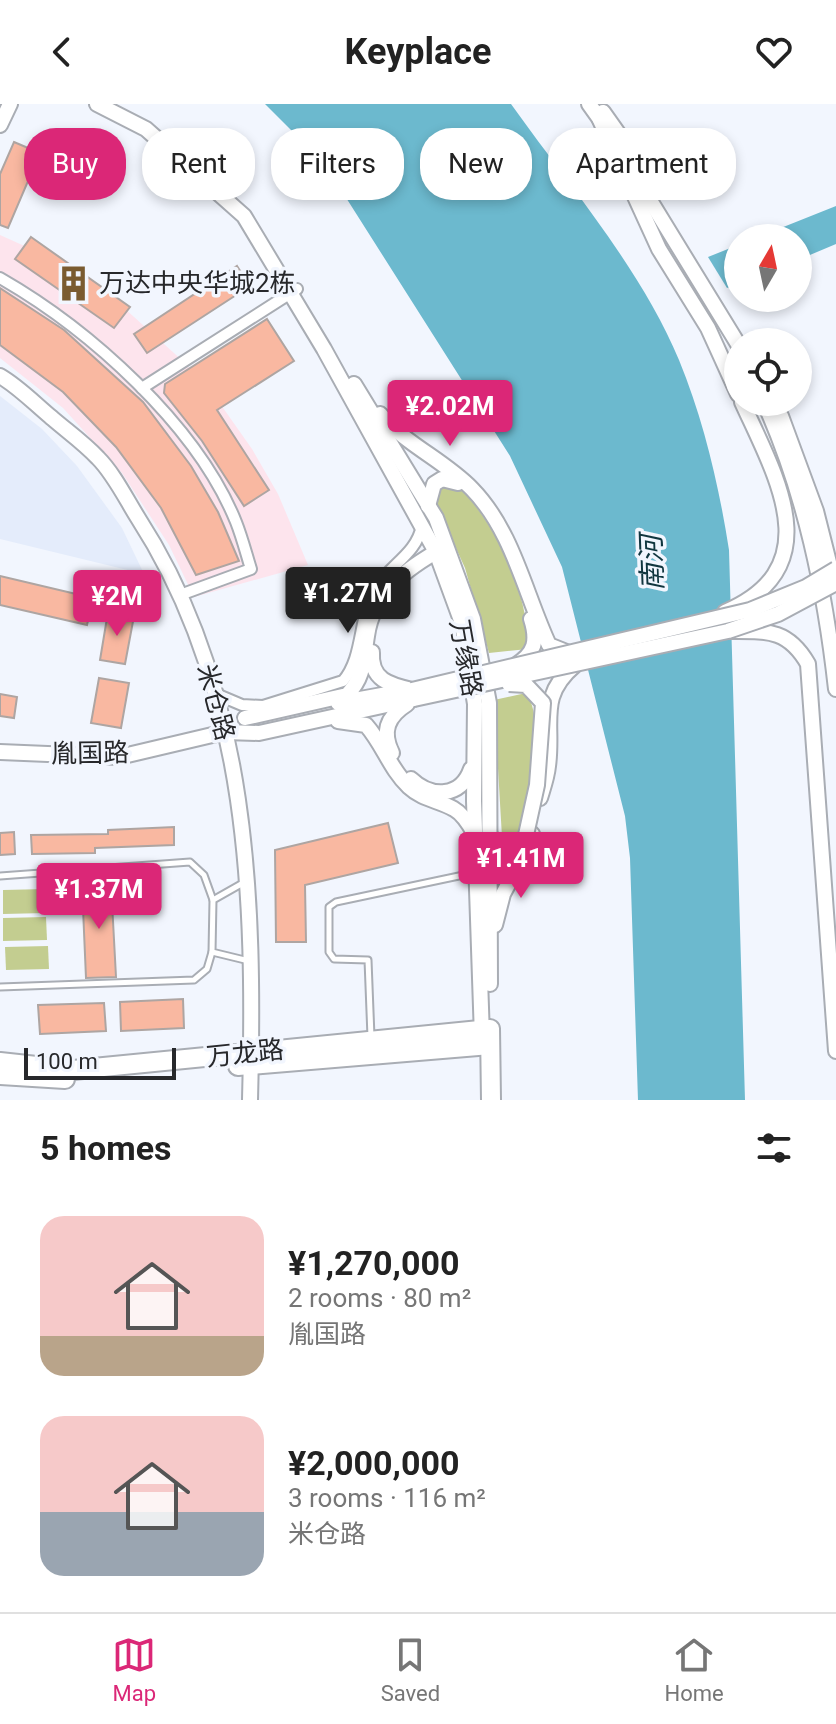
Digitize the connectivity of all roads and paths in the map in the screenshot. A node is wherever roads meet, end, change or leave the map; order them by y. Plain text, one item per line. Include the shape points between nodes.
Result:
1 (10, 104) edge
2 (97, 104) edge
3 (115, 104) edge
4 (589, 104) edge
5 (598, 104) edge
6 (600, 120) junction
7 (0, 125) edge
8 (687, 251) junction
9 (0, 278) edge
10 (294, 291) junction
11 (716, 298) junction
12 (730, 328) edge
13 (737, 328) edge
14 (724, 363) edge
15 (0, 376) edge
16 (355, 385) junction
17 (142, 388) junction
18 (748, 416) edge
19 (769, 416) edge
20 (779, 416) edge
21 (428, 506) junction
22 (423, 524) junction
23 (503, 540) junction
24 (444, 554) junction
25 (836, 569) edge
26 (836, 583) edge
27 (836, 590) edge
28 (180, 595) junction
29 (706, 620) junction
30 (728, 631) junction
31 (572, 659) junction
32 (516, 666) junction
33 (836, 689) edge
34 (216, 694) junction
35 (413, 695) junction
36 (245, 718) junction
37 (225, 732) junction
38 (259, 733) junction
39 (0, 752) edge
40 (474, 758) junction
41 (483, 835) junction
42 (527, 844) junction
43 (478, 872) junction
44 (0, 876) edge
45 (248, 880) junction
46 (213, 900) junction
47 (490, 947) junction
48 (212, 952) junction
49 (251, 961) junction
50 (0, 987) edge
51 (486, 1038) junction
52 (371, 1041) junction
53 (836, 1051) edge
54 (251, 1059) junction
55 (0, 1062) edge
56 (0, 1075) edge
57 (250, 1100) edge
58 (483, 1100) edge
59 (491, 1100) edge

1 - 7 street
2 - 10 street, 万缘路 via 146,129 244,216
3 - 10 street, 万缘路 via 150,123 250,211
4 - 6 street
5 - 8 street via 634,155
6 - 8 street
6 - 14 street via 659,249
8 - 11 street
9 - 17 street via 78,330
10 - 16 street, 万缘路
10 - 17 street
10 - 22 street, 万缘路
11 - 12 street
11 - 13 street
15 - 28 street, 米仓路 via 100,459 153,541
16 - 21 street, 万缘路
16 - 23 street via 408,442 472,489
17 - 28 street via 208,473 235,520 251,569
18 - 29 street, bridge via 782,496 786,533 775,579 757,596
19 - 33 street via 805,514
20 - 27 street via 816,511
21 - 23 street via 434,484 452,479 465,488
21 - 24 street, 万缘路
22 - 24 street, 万缘路
22 - 34 street via 413,550 374,590 363,615 352,671 343,681 263,706 242,705
23 - 31 street via 549,645
23 - 32 street via 535,633 534,648
24 - 35 street via 393,593 374,632 377,677
24 - 36 street via 410,566 386,592 367,633 363,673 347,695
24 - 40 street, 万缘路 via 475,704
24 - 41 street, 万缘路 via 473,619 489,703
25 - 29 street, bridge via 750,610
26 - 30 street, bridge via 778,614
28 - 34 street, 米仓路
29 - 31 street, bridge
30 - 31 street, bridge
30 - 53 street via 775,633 799,649 808,664
31 - 32 street, bridge
31 - 35 street, bridge
31 - 42 street, bridge via 549,703 548,766
32 - 35 street, bridge
34 - 37 street, 米仓路
35 - 36 street, 胤国路
35 - 38 street, 胤国路
35 - 40 street via 387,726 387,743 409,776 438,791 454,791 467,781
35 - 42 street, bridge via 510,684 526,685 543,703
36 - 37 street, 胤国路
37 - 38 street, 胤国路
37 - 39 street, 胤国路 via 119,757
37 - 45 street, 米仓路 via 241,805
38 - 41 street via 342,720 366,725 404,781 429,800 457,810
40 - 41 street, 万缘路
41 - 42 street via 507,852
41 - 43 street, 万缘路
41 - 47 street, 万缘路
42 - 47 street via 503,894
43 - 51 street, 万缘路
43 - 52 lane via 329,907 329,952 334,959 368,960
44 - 46 lane via 190,862 204,875
45 - 46 lane
45 - 49 street, 米仓路
46 - 48 lane
47 - 51 street, 万缘路
48 - 49 lane
48 - 50 lane via 207,969 194,980
49 - 54 street, 米仓路
51 - 52 highway, 万龙路
51 - 54 highway, 万龙路
51 - 58 highway, 万缘路
51 - 59 highway, 万缘路
52 - 54 highway, 万龙路
54 - 55 highway, 万龙路 via 73,1070
54 - 56 highway, 万龙路 via 77,1079
54 - 57 street, 米仓路

